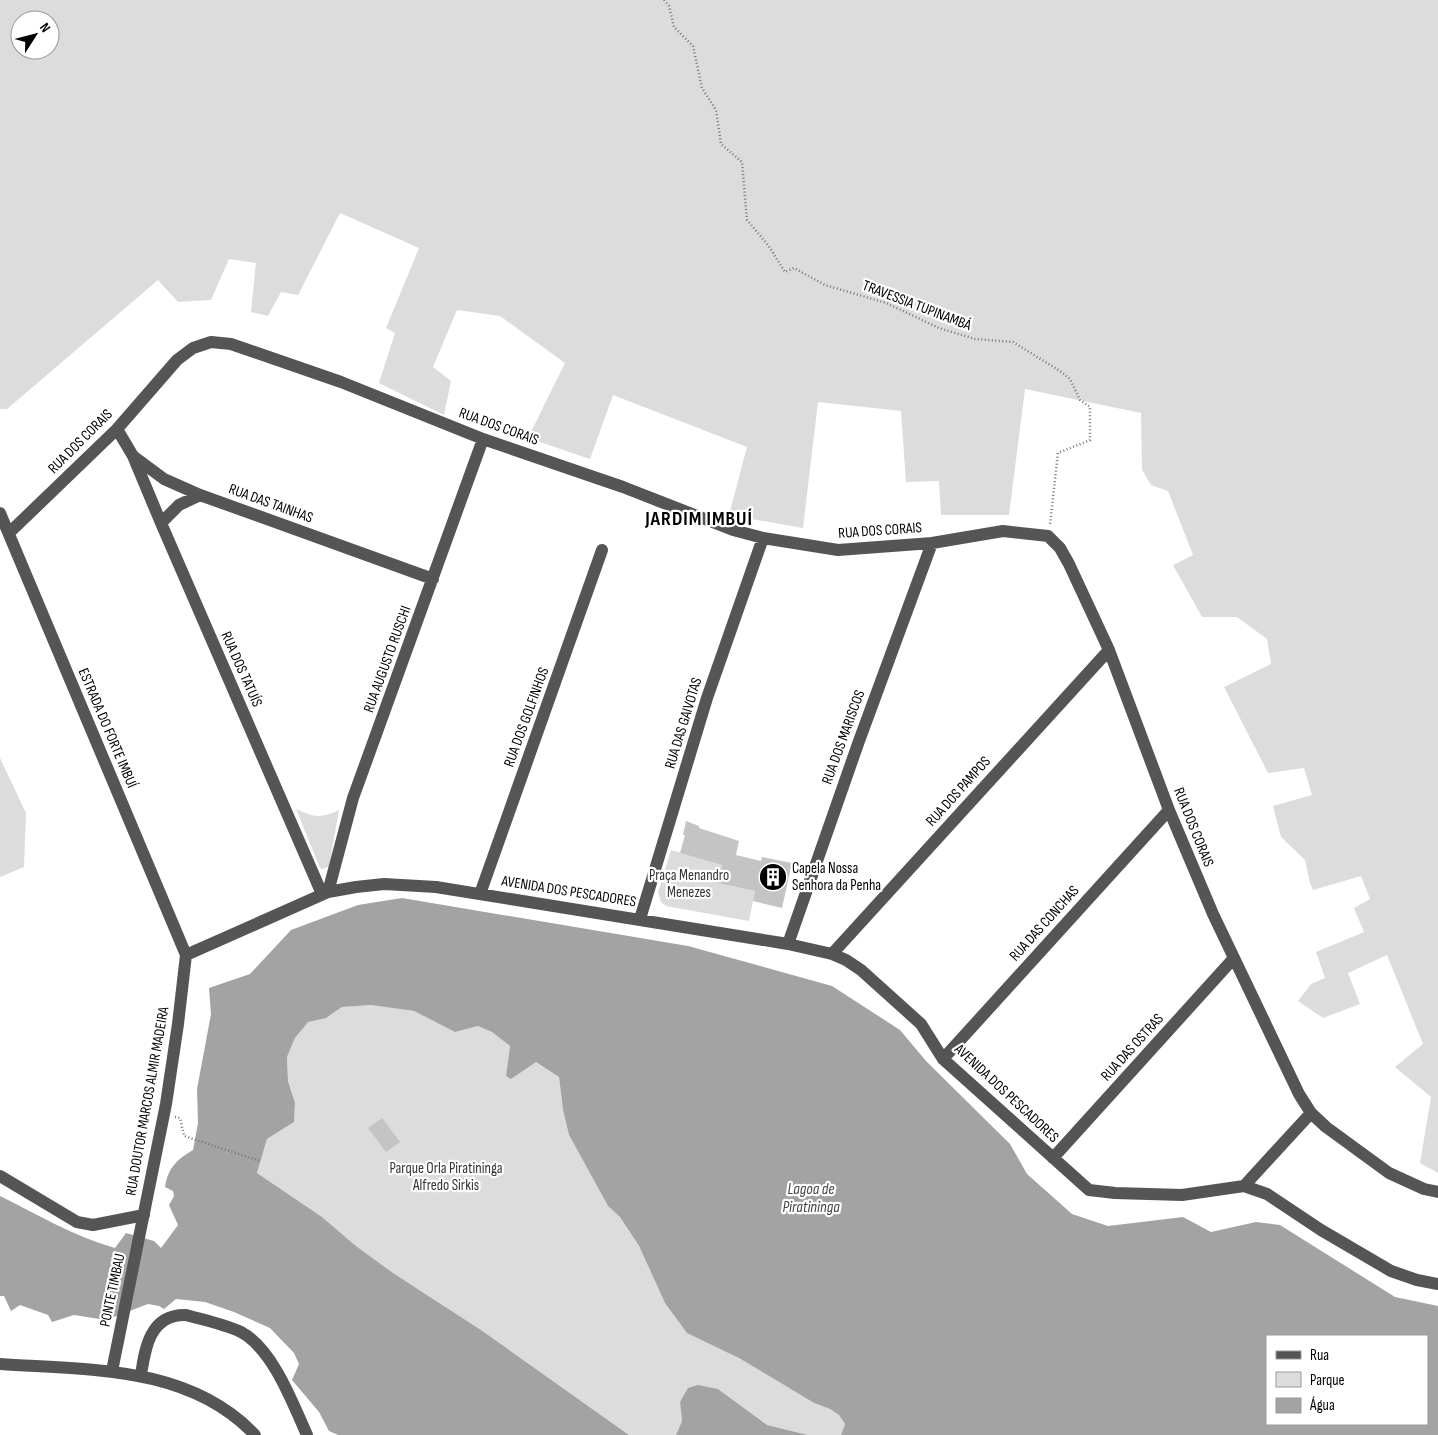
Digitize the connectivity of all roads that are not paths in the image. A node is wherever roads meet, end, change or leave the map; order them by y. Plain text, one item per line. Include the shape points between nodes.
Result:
1 (117, 429) junction
2 (483, 439) junction
3 (133, 456) junction
4 (200, 495) junction
5 (0, 514) edge
6 (161, 523) junction
7 (9, 533) junction
8 (763, 538) junction
9 (932, 543) junction
10 (602, 550) dead end
11 (433, 579) junction
12 (1109, 650) junction
13 (1169, 810) junction
14 (325, 893) junction
15 (480, 894) junction
16 (640, 919) junction
17 (788, 944) junction
18 (832, 954) junction
19 (186, 956) junction
20 (1234, 958) junction
21 (943, 1059) junction
22 (1311, 1113) junction
23 (1053, 1158) junction
24 (0, 1176) edge
25 (1244, 1186) junction
26 (1438, 1192) edge
27 (144, 1215) junction
28 (1438, 1284) edge
29 (0, 1364) edge
30 (112, 1371) junction
31 (141, 1375) junction
32 (255, 1435) edge
33 (307, 1435) edge

1 - 2 street, RUA DOS CORAIS via 177,360 193,348 211,342 230,344 341,382
1 - 3 street, RUA DAS TAINHAS
1 - 7 street, RUA DOS CORAIS
2 - 8 street, RUA DOS CORAIS
2 - 11 street, RUA AUGUSTO RUSCHI
3 - 4 street, RUA DAS TAINHAS via 164,479
3 - 6 street, RUA DOS TATUÍS
4 - 6 street via 179,504
4 - 11 street, RUA DAS TAINHAS
5 - 7 street, ESTRADA DO FORTE IMBUÍ
6 - 14 street, RUA DOS TATUÍS
7 - 19 street, ESTRADA DO FORTE IMBUÍ
8 - 9 street, RUA DOS CORAIS via 838,550
8 - 16 street, RUA DAS GAIVOTAS via 707,698
9 - 12 street, RUA DOS CORAIS via 1003,530 1048,536 1069,564
9 - 17 street, RUA DOS MARISCOS
10 - 15 street, RUA DOS GOLFINHOS
11 - 14 street, RUA AUGUSTO RUSCHI via 353,798
12 - 13 street, RUA DOS CORAIS
12 - 18 street, RUA DOS PAMPOS
13 - 20 street, RUA DOS CORAIS
13 - 21 street, RUA DAS CONCHAS
14 - 15 street, AVENIDA DOS PESCADORES via 384,884
14 - 19 street, AVENIDA DOS PESCADORES
15 - 16 street, AVENIDA DOS PESCADORES
16 - 17 street, AVENIDA DOS PESCADORES
17 - 18 street, AVENIDA DOS PESCADORES
18 - 21 street, AVENIDA DOS PESCADORES via 861,970 921,1024
19 - 27 street, RUA DOUTOR MARCOS ALMIR MADEIRA via 166,1104
20 - 22 street, RUA DOS CORAIS
20 - 23 street, RUA DAS OSTRAS
21 - 23 street, AVENIDA DOS PESCADORES
22 - 25 street
22 - 26 street, RUA DOS CORAIS via 1388,1173
23 - 25 street, AVENIDA DOS PESCADORES via 1088,1190 1182,1195
24 - 27 street, RUA DOUTOR MARCOS ALMIR MADEIRA via 77,1222 93,1225
25 - 28 street, AVENIDA DOS PESCADORES via 1267,1194 1391,1271
27 - 30 street, PONTE TIMBAU
29 - 30 street
30 - 31 street
31 - 32 street via 206,1398
31 - 33 street via 150,1336 166,1319 186,1315 242,1332 272,1364

